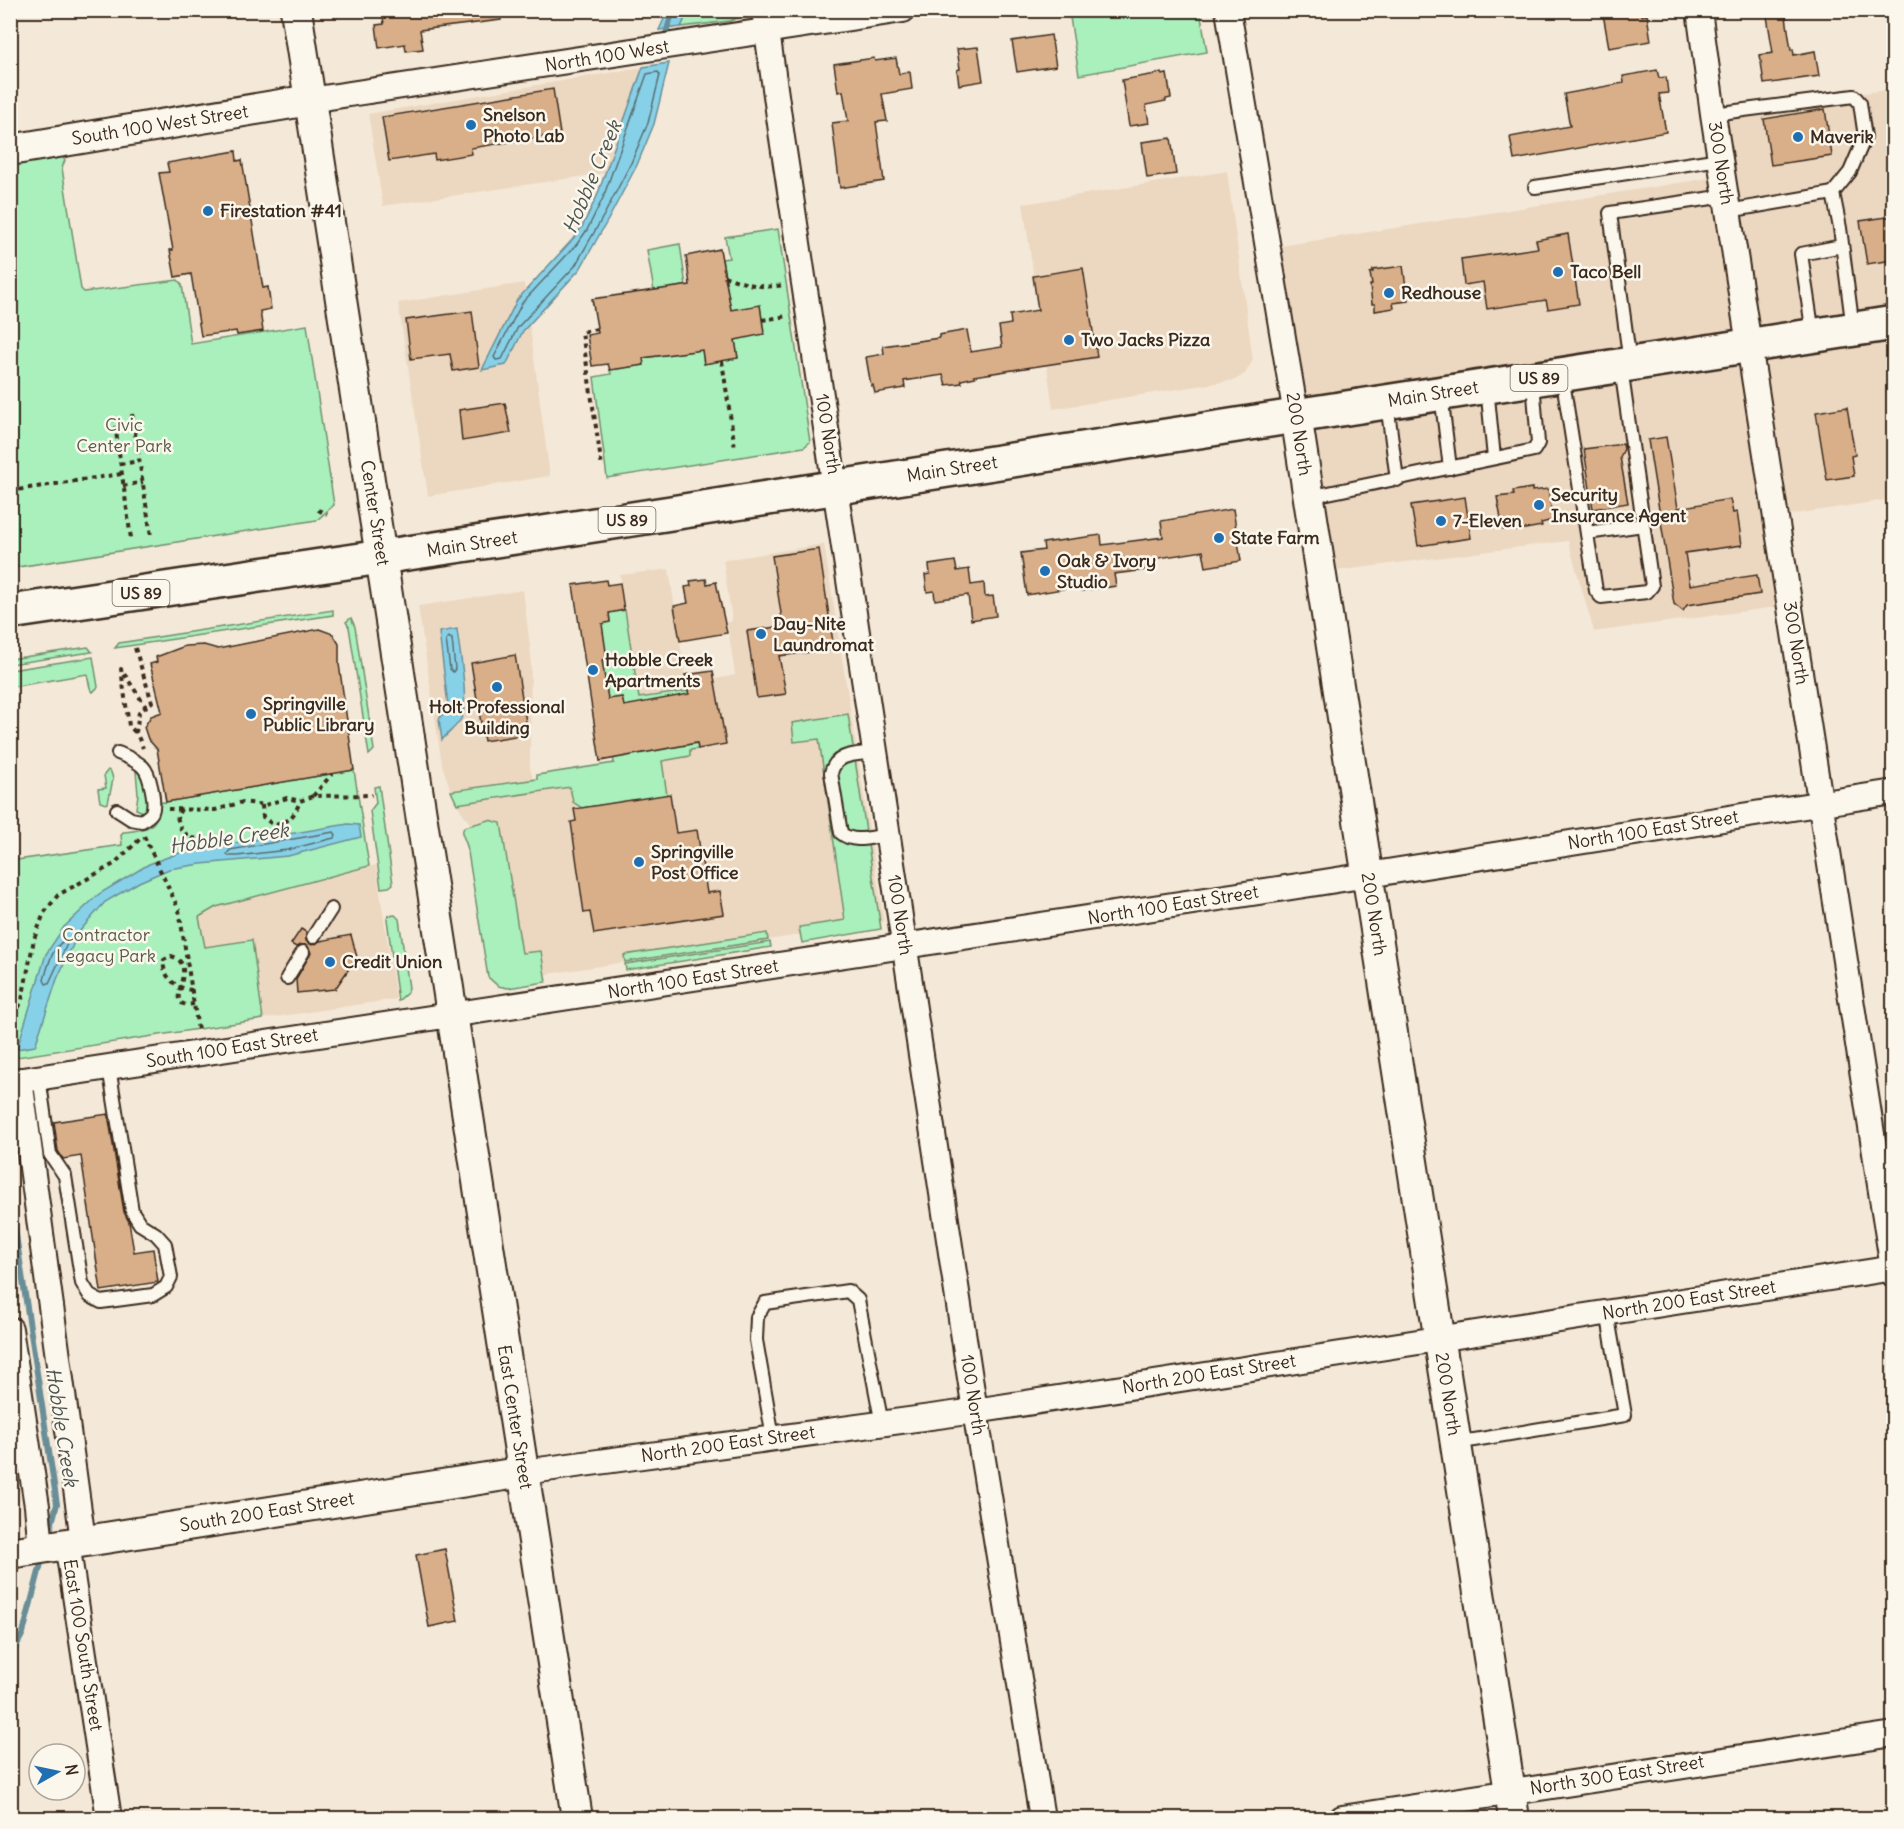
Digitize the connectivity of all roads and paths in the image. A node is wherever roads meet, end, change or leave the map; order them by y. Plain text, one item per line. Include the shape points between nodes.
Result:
1 (296, 10) edge
2 (903, 10) edge
3 (1228, 10) edge
4 (1699, 10) edge
5 (765, 21) edge
6 (310, 100) junction
7 (1713, 114) junction
8 (10, 150) edge
9 (1720, 159) junction
10 (1535, 187) dead end
11 (1833, 193) junction
12 (1727, 203) junction
13 (1842, 246) junction
14 (724, 276) dead end
15 (784, 285) dead end
16 (788, 316) dead end
17 (762, 320) dead end
18 (1893, 323) edge
19 (597, 329) dead end
20 (1853, 329) junction
21 (1814, 335) junction
22 (1749, 345) junction
23 (722, 361) dead end
24 (1625, 364) junction
25 (1547, 377) junction
26 (1486, 386) junction
27 (1441, 393) junction
28 (1387, 402) junction
29 (132, 414) dead end
30 (1296, 415) junction
31 (114, 417) dead end
32 (735, 448) dead end
33 (1494, 458) junction
34 (140, 461) junction
35 (120, 464) junction
36 (602, 468) dead end
37 (1450, 468) junction
38 (121, 474) junction
39 (1397, 480) junction
40 (143, 482) junction
41 (123, 486) junction
42 (836, 487) junction
43 (10, 491) edge
44 (1309, 497) junction
45 (318, 510) dead end
46 (327, 514) dead end
47 (1643, 525) junction
48 (1587, 533) junction
49 (151, 536) dead end
50 (131, 539) dead end
51 (381, 558) junction
52 (10, 612) edge
53 (135, 648) dead end
54 (146, 707) junction
55 (136, 732) junction
56 (875, 752) junction
57 (118, 753) dead end
58 (149, 754) dead end
59 (332, 774) dead end
60 (1893, 792) edge
61 (372, 795) dead end
62 (313, 796) junction
63 (300, 801) junction
64 (163, 803) dead end
65 (1821, 803) junction
66 (262, 806) junction
67 (164, 809) junction
68 (181, 809) junction
69 (117, 810) dead end
70 (162, 815) dead end
71 (887, 835) junction
72 (205, 839) dead end
73 (1368, 875) junction
74 (331, 909) dead end
75 (313, 937) dead end
76 (906, 946) junction
77 (303, 952) dead end
78 (287, 978) dead end
79 (180, 985) junction
80 (192, 990) junction
81 (194, 1004) junction
82 (453, 1015) junction
83 (15, 1016) dead end
84 (198, 1030) dead end
85 (109, 1067) junction
86 (23, 1080) edge
87 (1893, 1270) edge
88 (1607, 1312) junction
89 (10, 1329) edge
90 (1439, 1339) junction
91 (975, 1411) junction
92 (882, 1424) junction
93 (773, 1438) junction
94 (1455, 1443) junction
95 (524, 1472) junction
96 (64, 1544) junction
97 (10, 1553) edge
98 (1893, 1734) edge
99 (1511, 1805) edge
100 (110, 1818) edge
101 (577, 1818) edge
102 (1042, 1818) edge
103 (1342, 1818) edge

1 - 6 street, Center Street
2 - 5 street, North 100 West
3 - 30 street, 200 North
4 - 7 street, 300 North
5 - 6 street, North 100 West via 676,45
5 - 42 street, 100 North
6 - 8 street, South 100 West Street
6 - 51 street, Center Street
7 - 9 street, 300 North
7 - 11 lane via 1854,96 1860,104 1866,137 1850,172
9 - 10 lane
9 - 12 street, 300 North
11 - 12 lane
11 - 13 lane
12 - 22 street, 300 North
12 - 24 lane via 1610,213
13 - 20 lane
13 - 21 lane via 1801,254
14 - 15 path via 748,285
16 - 17 path
18 - 20 main road, Main Street / US 89
19 - 36 path via 582,332
20 - 21 main road, Main Street / US 89
21 - 22 main road, Main Street / US 89
22 - 24 main road, Main Street / US 89
22 - 65 street, 300 North
23 - 32 path
24 - 25 main road, Main Street / US 89
24 - 47 lane
25 - 26 main road, Main Street / US 89
25 - 33 lane via 1534,450
25 - 48 lane
26 - 27 main road, Main Street / US 89
26 - 33 lane
27 - 28 main road, Main Street / US 89
27 - 37 lane
28 - 30 main road, Main Street / US 89
28 - 39 lane
29 - 34 path
30 - 42 main road, Main Street / US 89
30 - 44 street, 200 North
31 - 35 path
33 - 37 lane
34 - 35 path
34 - 40 path
35 - 38 path
37 - 39 lane
38 - 41 path
38 - 43 path
39 - 44 lane
40 - 41 path
40 - 49 path
41 - 50 path
42 - 51 main road, Main Street / US 89
42 - 56 street, 100 North
44 - 73 street, 200 North
45 - 46 path
47 - 48 lane
47 - 48 lane via 1652,586 1647,592 1601,597 1596,591
51 - 52 main road, Main Street / US 89
51 - 82 street, Center Street
53 - 54 path via 153,702
54 - 55 path via 139,712
54 - 55 path via 121,669 129,726
55 - 58 path
56 - 71 street, 100 North
56 - 71 lane via 840,758 831,773 841,833 848,839
57 - 69 lane via 145,768 154,806 152,814 142,821 130,819
59 - 62 path
60 - 65 street, North 100 East Street
61 - 62 path
62 - 63 path
63 - 66 path via 288,798
63 - 66 path via 294,815 284,823 272,824 264,817
64 - 67 path
65 - 73 street, North 100 East Street
65 - 87 street, 300 North
66 - 68 path via 243,802 215,810
67 - 68 path
67 - 70 path
68 - 72 path via 177,817 181,829 190,838
71 - 76 street, 100 North
73 - 76 street, North 100 East Street
73 - 90 street, 200 North
74 - 75 lane
76 - 82 street, North 100 East Street
76 - 91 street, 100 North
77 - 78 lane
79 - 79 path via 183,963 171,956 164,960 165,974
79 - 80 path
79 - 81 path via 181,1002
80 - 81 path
80 - 83 path via 179,910 144,835 114,864 58,895 44,913
81 - 84 path
82 - 85 street, South 100 East Street
82 - 95 street, East Center Street
85 - 86 street, South 100 East Street
85 - 86 lane via 132,1211 140,1224 165,1244 171,1277 166,1287 153,1295 101,1302 90,1296 82,1283 65,1176 50,1155
86 - 96 street, East 100 South Street
87 - 88 street, North 200 East Street
88 - 90 street, North 200 East Street
88 - 94 lane via 1625,1415
89 - 96 street, East 100 South Street via 37,1506
90 - 91 street, North 200 East Street
90 - 94 street, 200 North
91 - 92 street, North 200 East Street
91 - 102 street, 100 North
92 - 93 street, North 200 East Street
92 - 93 lane via 858,1300 848,1291 765,1303 757,1317 756,1340
93 - 95 street, North 200 East Street
94 - 99 street, 200 North
95 - 96 street, South 200 East Street
95 - 101 street, East Center Street
96 - 97 street, South 200 East Street
96 - 100 street, East 100 South Street
98 - 99 street, North 300 East Street
99 - 103 street, North 300 East Street

